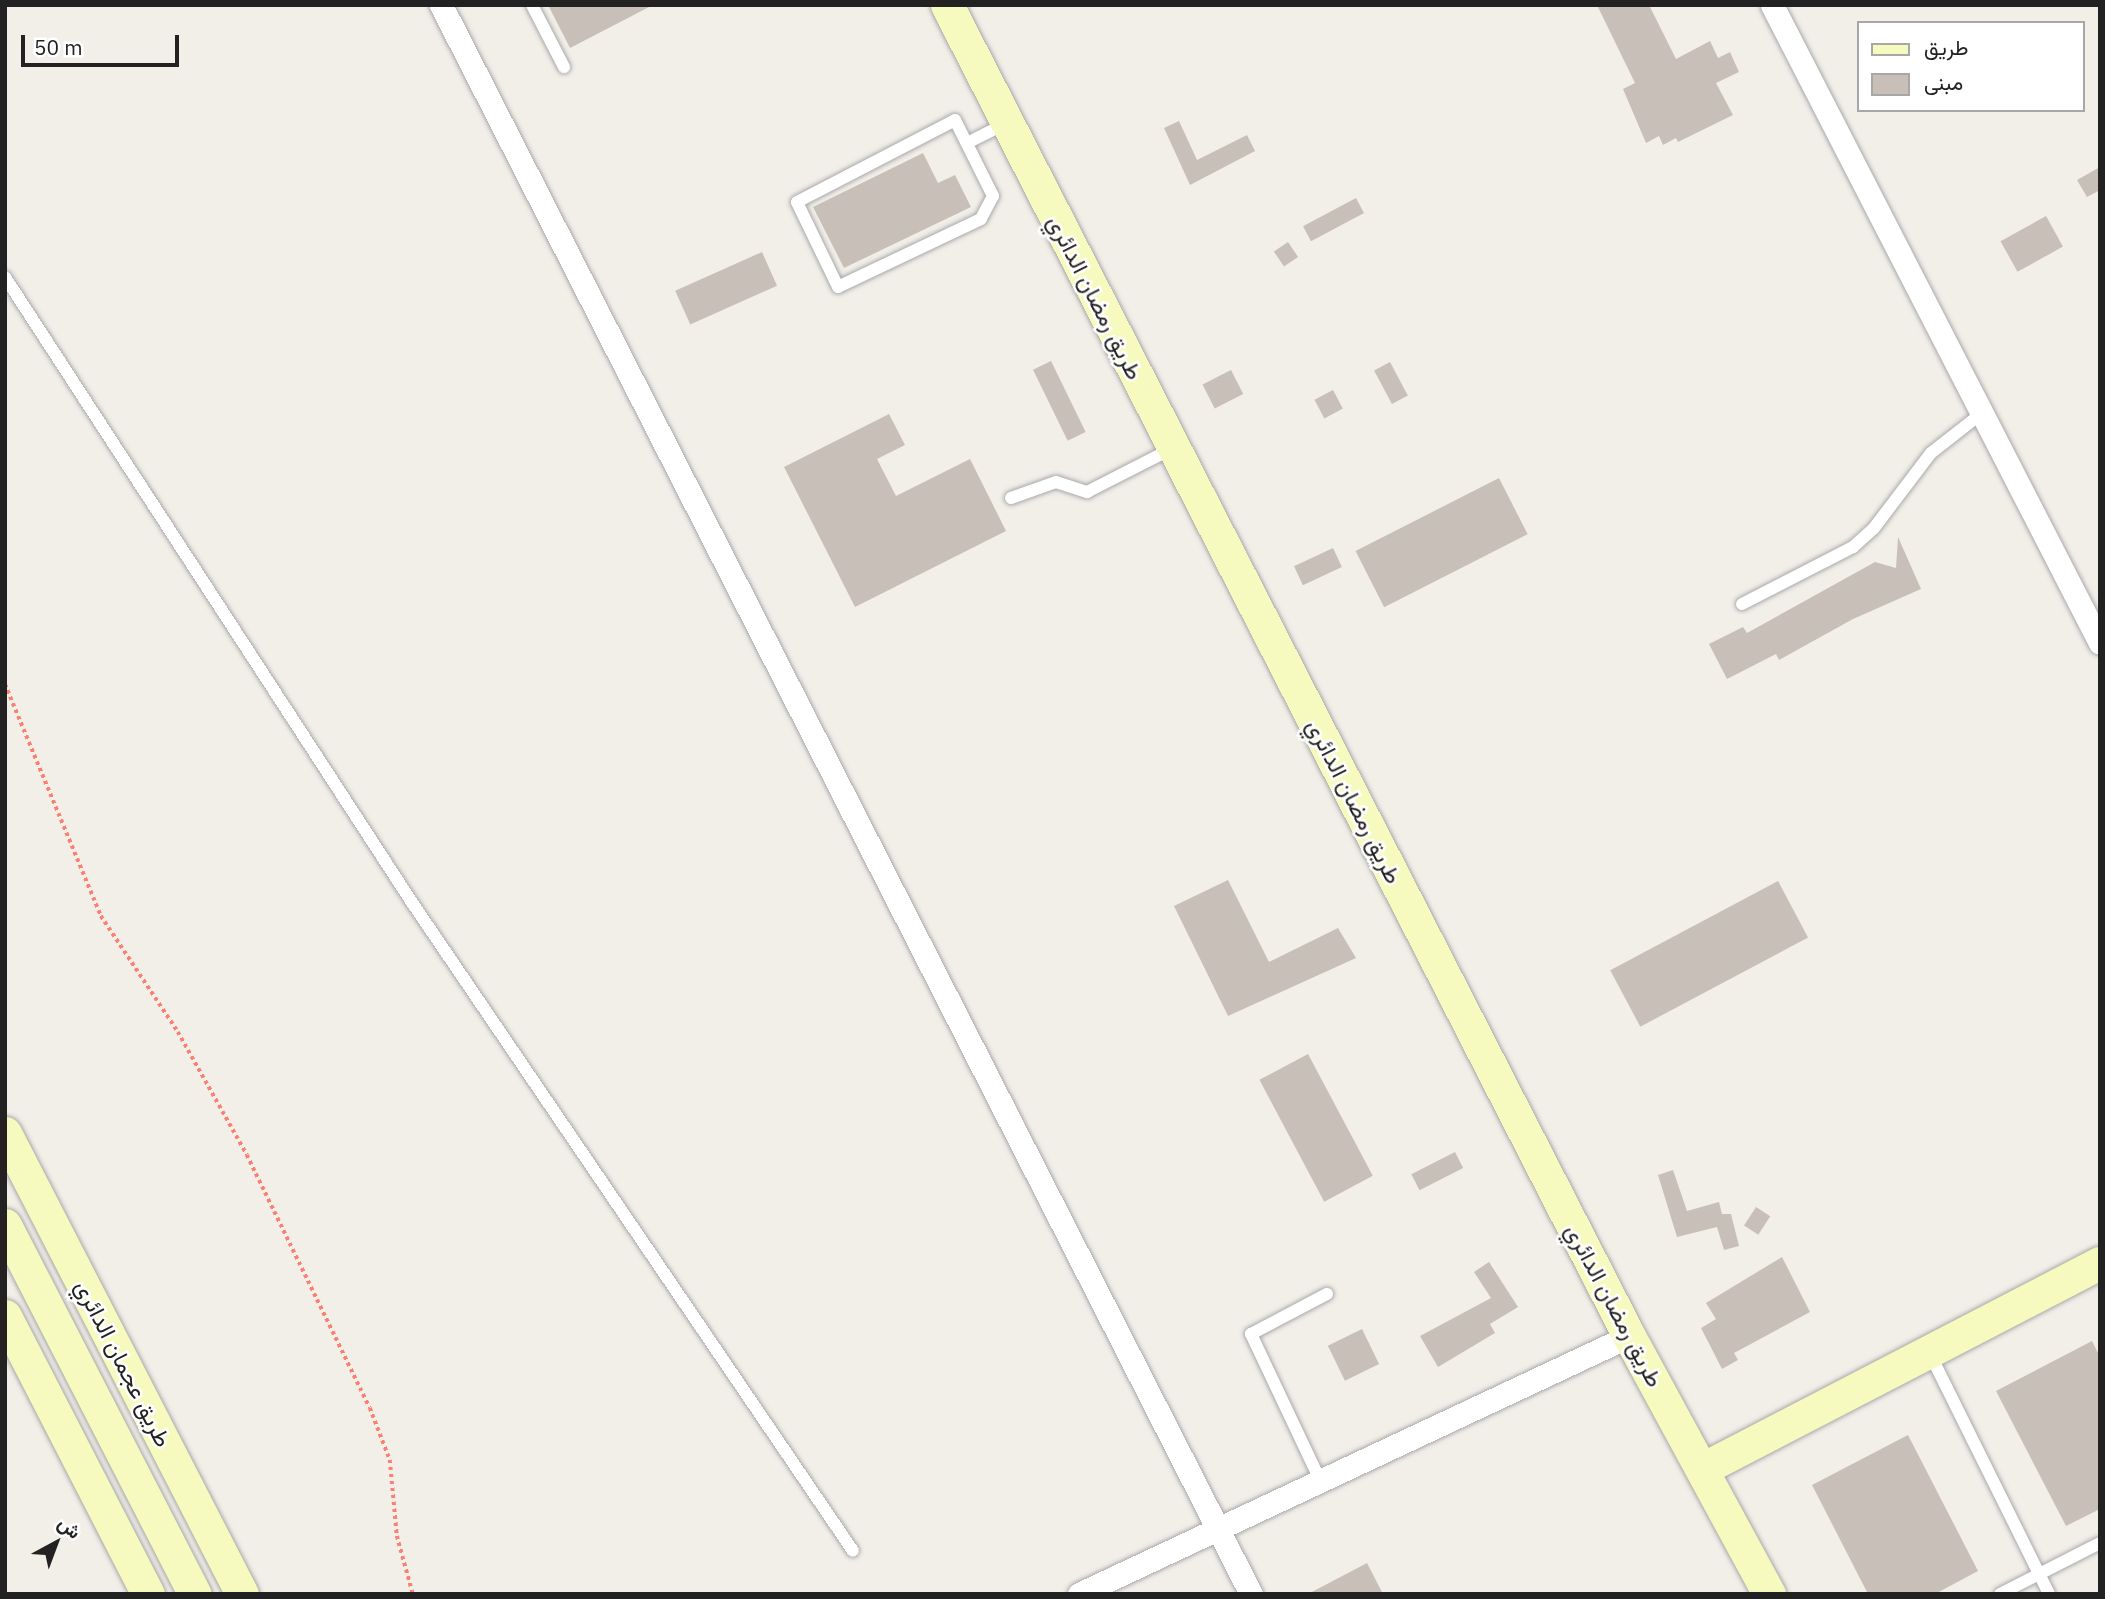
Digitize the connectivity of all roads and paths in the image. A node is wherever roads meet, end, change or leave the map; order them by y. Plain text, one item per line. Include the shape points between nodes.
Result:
1 (441, 5) edge
2 (532, 5) edge
3 (947, 5) edge
4 (1772, 5) edge
5 (564, 67) dead end
6 (1008, 122) junction
7 (967, 143) junction
8 (5, 277) edge
9 (1982, 413) junction
10 (1173, 448) junction
11 (1011, 498) dead end
12 (1742, 604) dead end
13 (2100, 643) edge
14 (5, 684) edge
15 (5, 1133) edge
16 (5, 1225) edge
17 (2100, 1264) edge
18 (1327, 1294) dead end
19 (5, 1316) edge
20 (1629, 1336) junction
21 (1929, 1352) junction
22 (1704, 1468) junction
23 (1321, 1482) junction
24 (1218, 1529) junction
25 (2100, 1543) edge
26 (853, 1551) dead end
27 (2039, 1574) junction
28 (148, 1594) edge
29 (195, 1594) edge
30 (242, 1594) edge
31 (413, 1594) edge
32 (1079, 1594) edge
33 (1251, 1594) edge
34 (1769, 1594) edge
35 (2000, 1594) edge
36 (2049, 1594) edge

1 - 24 street
2 - 5 lane
3 - 6 street, طريق رمضان الدائري
4 - 9 street
6 - 7 lane
6 - 10 street, طريق رمضان الدائري
7 - 7 lane via 956,120 797,202 838,287 981,219 993,195
8 - 26 lane via 413,904
9 - 12 lane via 1931,453 1874,528 1853,547
9 - 13 street
10 - 11 lane via 1087,492 1056,482
10 - 20 street, طريق رمضان الدائري
14 - 31 path via 101,916 178,1032 247,1155 381,1432 390,1460 397,1536
15 - 30 street, طريق عجمان الدائري
16 - 29 street, طريق عجمان الدائري
17 - 21 street
18 - 23 lane via 1251,1335
19 - 28 street
20 - 22 street, طريق رمضان الدائري
20 - 23 street
21 - 22 street
21 - 27 lane
22 - 34 street, طريق رمضان الدائري
23 - 24 street
24 - 32 street
24 - 33 street
25 - 27 lane
27 - 35 lane
27 - 36 lane

